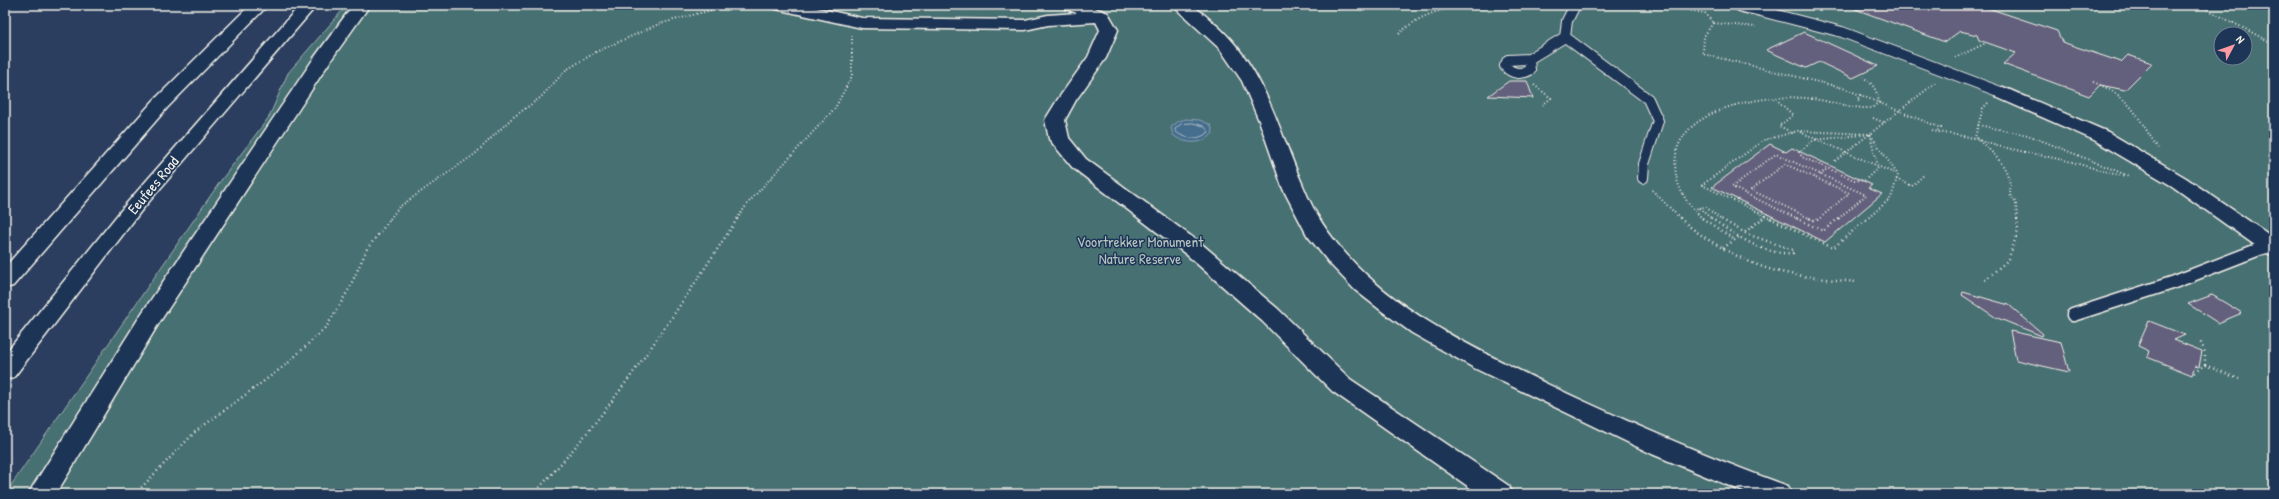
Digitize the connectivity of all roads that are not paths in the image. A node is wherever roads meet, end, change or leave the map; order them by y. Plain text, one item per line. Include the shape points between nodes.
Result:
1 (249, 5) edge
2 (260, 5) edge
3 (309, 5) edge
4 (362, 5) edge
5 (1072, 5) edge
6 (1180, 5) edge
7 (1575, 5) edge
8 (1774, 5) edge
9 (785, 6) edge
10 (1746, 7) edge
11 (1102, 17) junction
12 (228, 34) junction
13 (1565, 37) junction
14 (1529, 59) junction
15 (1997, 97) joint
16 (1643, 178) road end
17 (2272, 246) edge
18 (5, 281) edge
19 (2073, 315) dead end
20 (5, 370) edge
21 (42, 494) edge
22 (1498, 494) edge
23 (1778, 494) edge

1 - 12 street
2 - 12 street
3 - 20 street, Eeufees Road via 134,207
4 - 21 street via 323,58 150,319
5 - 11 street
6 - 23 street via 1216,34 1239,60 1266,112 1286,175 1304,211 1329,248 1356,278 1388,307 1479,360 1626,433
7 - 13 lane via 1567,21
8 - 10 lane
9 - 11 street via 862,23 1025,25 1048,20
10 - 15 lane via 1842,32
11 - 22 street via 1109,30 1097,58 1067,99 1056,120 1059,139 1079,164 1195,250 1270,315 1341,385
12 - 18 street via 138,129
13 - 14 lane
13 - 16 lane via 1648,99 1658,121 1644,164
14 - 14 lane via 1530,70 1524,73 1507,69 1505,63 1508,60
15 - 17 street via 2101,136 2185,186
17 - 19 lane via 2154,291

